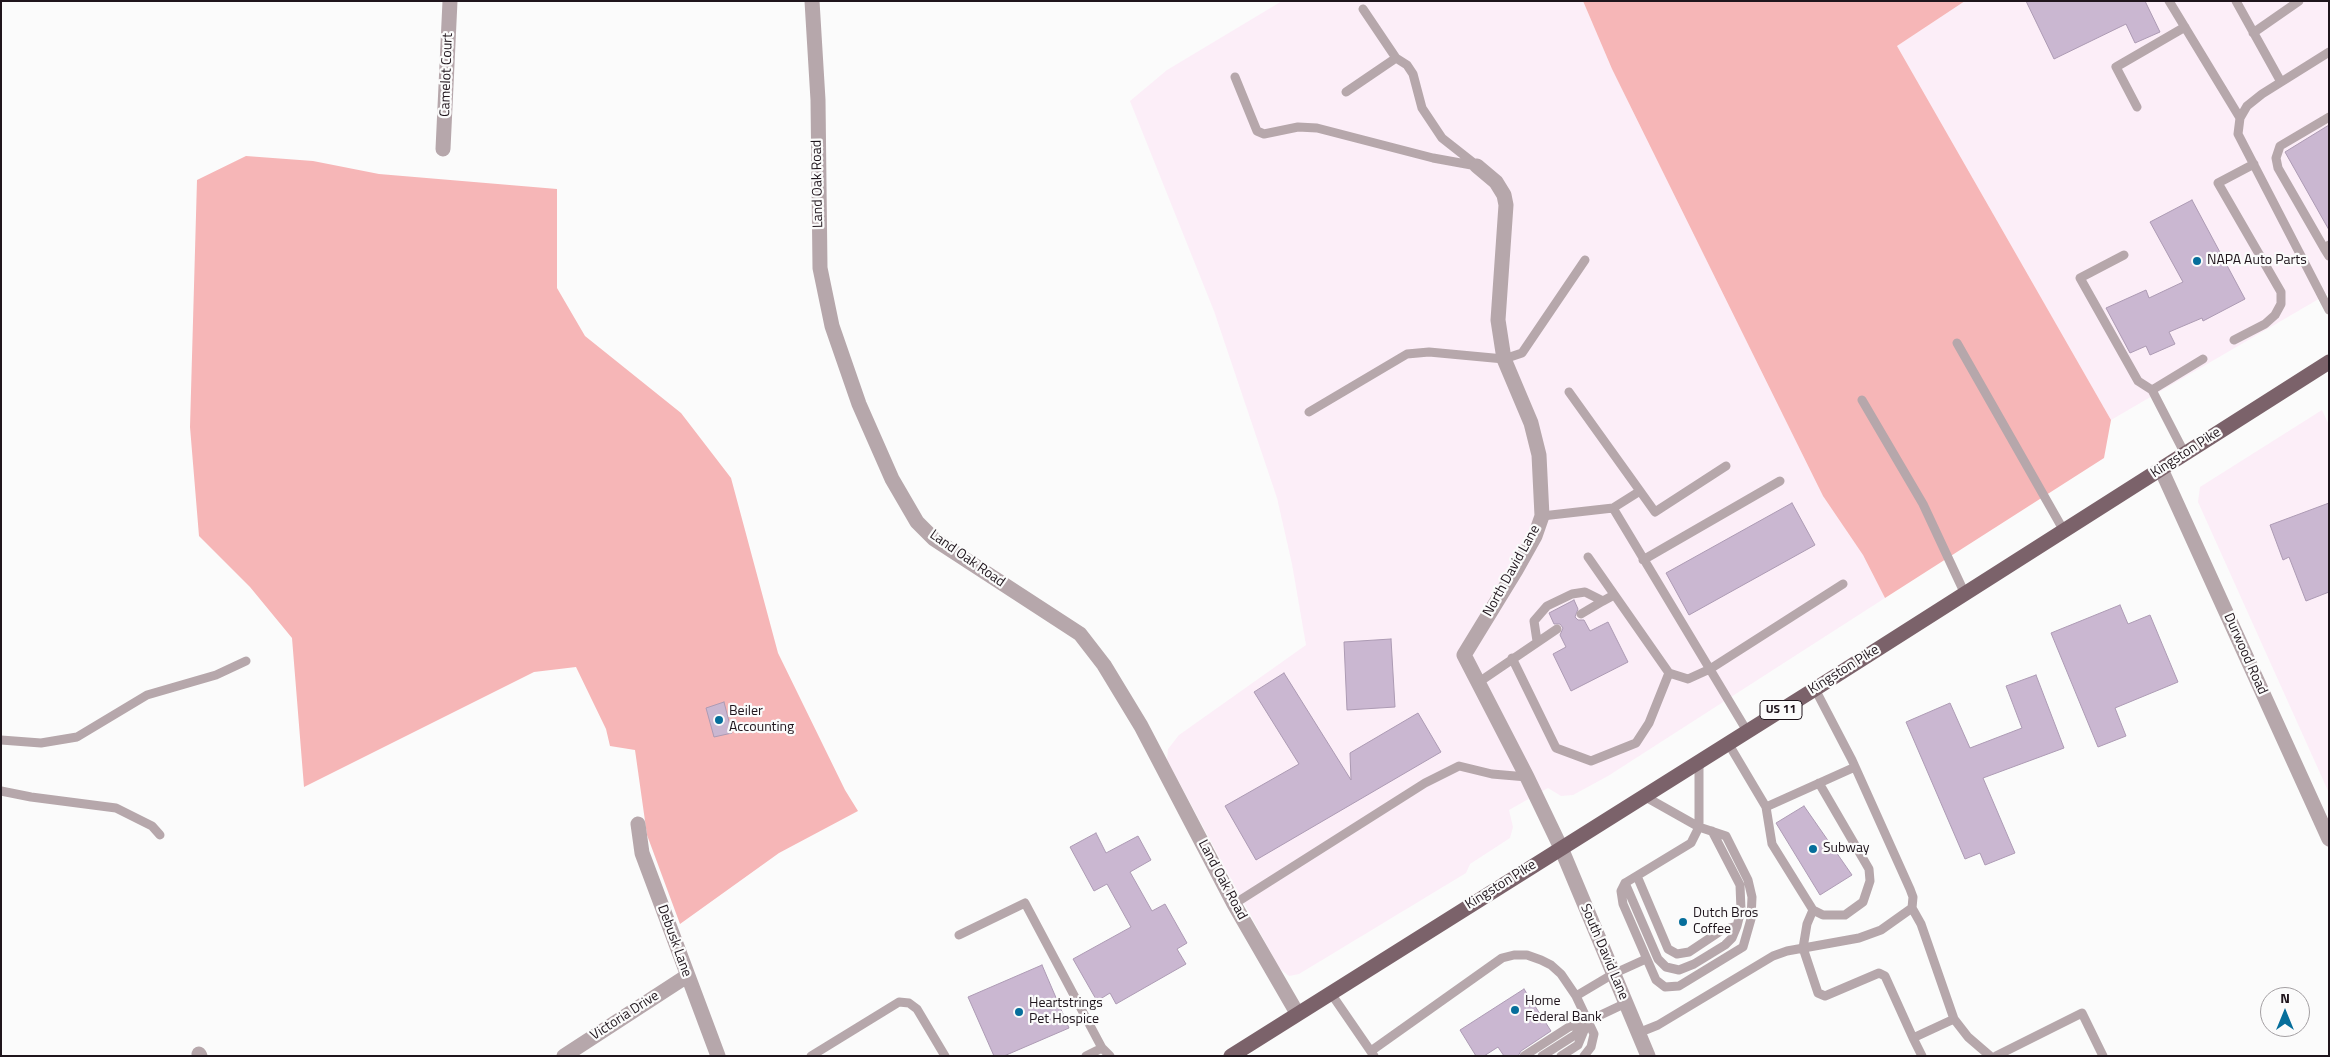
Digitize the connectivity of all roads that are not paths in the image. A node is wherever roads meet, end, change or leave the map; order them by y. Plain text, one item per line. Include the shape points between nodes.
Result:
1 (450, 1) edge
2 (812, 1) edge
3 (2169, 1) edge
4 (2236, 1) edge
5 (2299, 1) edge
6 (1363, 9) dead end
7 (2185, 27) junction
8 (2253, 33) junction
9 (2329, 52) edge
10 (1396, 58) junction
11 (1234, 77) dead end
12 (2281, 82) junction
13 (1346, 92) dead end
14 (2137, 107) dead end
15 (2329, 117) edge
16 (2240, 118) junction
17 (443, 149) dead end
18 (2254, 164) junction
19 (1477, 166) junction
20 (2327, 250) edge
21 (2124, 254) dead end
22 (1585, 260) dead end
23 (2329, 310) edge
24 (2234, 340) dead end
25 (1957, 343) dead end
26 (1504, 359) junction
27 (2203, 359) dead end
28 (2329, 362) edge
29 (2152, 390) junction
30 (1569, 392) dead end
31 (1862, 400) dead end
32 (1309, 412) dead end
33 (2185, 454) junction
34 (1726, 466) dead end
35 (2161, 469) junction
36 (1780, 482) dead end
37 (1640, 491) junction
38 (1613, 508) junction
39 (1542, 516) junction
40 (2064, 531) junction
41 (1588, 557) dead end
42 (1643, 560) junction
43 (1843, 584) dead end
44 (1965, 594) junction
45 (1614, 595) junction
46 (1603, 601) junction
47 (1581, 614) dead end
48 (1557, 629) dead end
49 (1537, 641) junction
50 (1512, 658) junction
51 (246, 661) dead end
52 (1710, 669) junction
53 (1669, 673) junction
54 (1478, 682) junction
55 (1815, 689) junction
56 (1747, 731) junction
57 (1, 740) edge
58 (1728, 743) junction
59 (1699, 762) junction
60 (1855, 766) junction
61 (1527, 777) junction
62 (1819, 783) junction
63 (1, 791) edge
64 (1644, 796) junction
65 (1766, 807) junction
66 (638, 824) dead end
67 (1699, 827) junction
68 (1712, 831) junction
69 (160, 835) dead end
70 (2329, 839) edge
71 (1561, 848) junction
72 (1637, 876) junction
73 (1625, 883) junction
74 (1234, 904) junction
75 (1912, 908) junction
76 (1814, 910) junction
77 (1737, 926) junction
78 (960, 935) dead end
79 (1803, 948) junction
80 (1646, 959) junction
81 (1613, 974) junction
82 (687, 976) junction
83 (1330, 992) junction
84 (1576, 996) junction
85 (1626, 1003) junction
86 (1297, 1013) junction
87 (1954, 1019) junction
88 (1588, 1021) junction
89 (1638, 1033) junction
90 (1913, 1038) junction
91 (1102, 1048) junction
92 (1239, 1054) edge
93 (1372, 1054) edge
94 (564, 1056) edge
95 (718, 1056) edge
96 (811, 1056) edge
97 (945, 1056) edge
98 (1086, 1056) edge
99 (1110, 1056) edge
100 (1524, 1056) edge
101 (1542, 1056) edge
102 (1561, 1056) edge
103 (1584, 1056) edge
104 (1648, 1056) edge
105 (1922, 1056) edge
106 (1990, 1056) edge
107 (1996, 1056) edge
108 (2103, 1056) edge

1 - 17 street, Camelot Court
2 - 74 street, Land Oak Road via 818,100 820,268 832,326 856,396 892,480 917,522 934,539 1080,634 1104,665 1141,726
3 - 7 lane
4 - 8 lane
5 - 8 lane
6 - 10 lane
7 - 14 lane via 2116,67
7 - 16 lane
8 - 12 lane
9 - 12 lane
10 - 13 lane
10 - 19 lane via 1413,74 1422,108 1442,138
11 - 19 lane via 1257,131 1264,134 1298,127 1318,128
12 - 16 lane via 2246,106
15 - 20 lane via 2280,146 2276,158 2278,168
16 - 18 lane via 2238,134
18 - 23 lane
18 - 24 lane via 2218,183 2281,292 2281,304 2265,324
19 - 26 street, North David Lane via 1496,182 1506,205 1498,320
21 - 29 lane via 2080,278 2138,381
22 - 26 lane via 1522,354
25 - 40 lane
26 - 32 lane via 1429,352 1407,354
26 - 39 street, North David Lane via 1521,397 1539,455
27 - 29 lane
28 - 33 main road, Kingston Pike / US 11
29 - 33 lane
30 - 37 lane
31 - 44 lane via 1923,504
33 - 35 main road, Kingston Pike / US 11
34 - 37 lane via 1656,512
35 - 40 main road, Kingston Pike / US 11
35 - 70 street, Durwood Road
36 - 42 lane
37 - 38 lane
38 - 39 lane
38 - 42 lane
39 - 54 street, North David Lane via 1521,562 1464,655
40 - 44 main road, Kingston Pike / US 11
41 - 45 lane
42 - 52 lane
43 - 52 lane
44 - 55 main road, Kingston Pike / US 11
45 - 46 lane
45 - 53 lane
46 - 47 lane
46 - 49 lane via 1585,592 1572,594 1547,606 1534,621
48 - 49 lane
49 - 50 lane
50 - 53 lane via 1556,748 1591,762 1636,742 1649,723
50 - 54 lane
51 - 57 lane via 216,675 147,695 77,738 41,743
52 - 53 lane via 1688,679
52 - 56 lane
54 - 61 street, North David Lane
55 - 56 main road, Kingston Pike / US 11
55 - 60 lane
56 - 58 main road, Kingston Pike / US 11
58 - 59 main road, Kingston Pike / US 11
58 - 65 lane
59 - 64 main road, Kingston Pike / US 11
59 - 67 lane
60 - 62 lane
60 - 75 lane via 1913,896
61 - 71 street, North David Lane
61 - 74 lane via 1492,774 1459,766 1425,783
62 - 65 lane
62 - 76 lane via 1869,869 1870,881 1863,902 1844,915 1822,916
63 - 69 lane via 116,808 152,826
64 - 67 lane
64 - 71 main road, Kingston Pike / US 11
65 - 76 lane via 1772,844
66 - 82 street, Debusk Lane via 642,853
67 - 68 lane
67 - 72 lane via 1691,843
68 - 77 lane via 1740,885 1741,910
68 - 80 lane via 1726,836 1748,880 1752,897 1751,918 1743,947 1679,986 1665,987 1656,980
71 - 81 street, South David Lane
71 - 83 main road, Kingston Pike / US 11
72 - 73 lane
72 - 77 lane via 1668,949 1677,954 1689,952 1722,930
73 - 77 lane via 1658,959 1666,967 1679,970 1694,964 1725,945
73 - 80 lane via 1621,892 1622,904
74 - 86 street, Land Oak Road
75 - 79 lane via 1881,930 1859,938
75 - 87 lane via 1921,924
76 - 79 lane via 1807,924
78 - 91 lane via 1025,903
79 - 89 lane via 1772,956 1658,1025
79 - 90 lane via 1818,993 1825,996 1879,973 1886,976
80 - 81 lane
81 - 84 lane
81 - 85 street, South David Lane
82 - 94 street, Victoria Drive
82 - 95 street, Debusk Lane
83 - 86 main road, Kingston Pike / US 11
83 - 93 lane
84 - 88 lane
84 - 93 lane via 1551,965 1527,955 1502,958
85 - 88 lane
85 - 89 street, South David Lane
86 - 92 main road, Kingston Pike / US 11
87 - 90 lane
87 - 106 lane via 1968,1037
88 - 100 lane via 1569,1027
88 - 101 lane via 1575,1035
88 - 102 lane via 1578,1045
88 - 103 lane via 1594,1034
89 - 104 street, South David Lane
90 - 105 lane
91 - 98 lane
91 - 99 lane
96 - 97 lane via 899,1002 910,1003 917,1009
107 - 108 lane via 2082,1013

